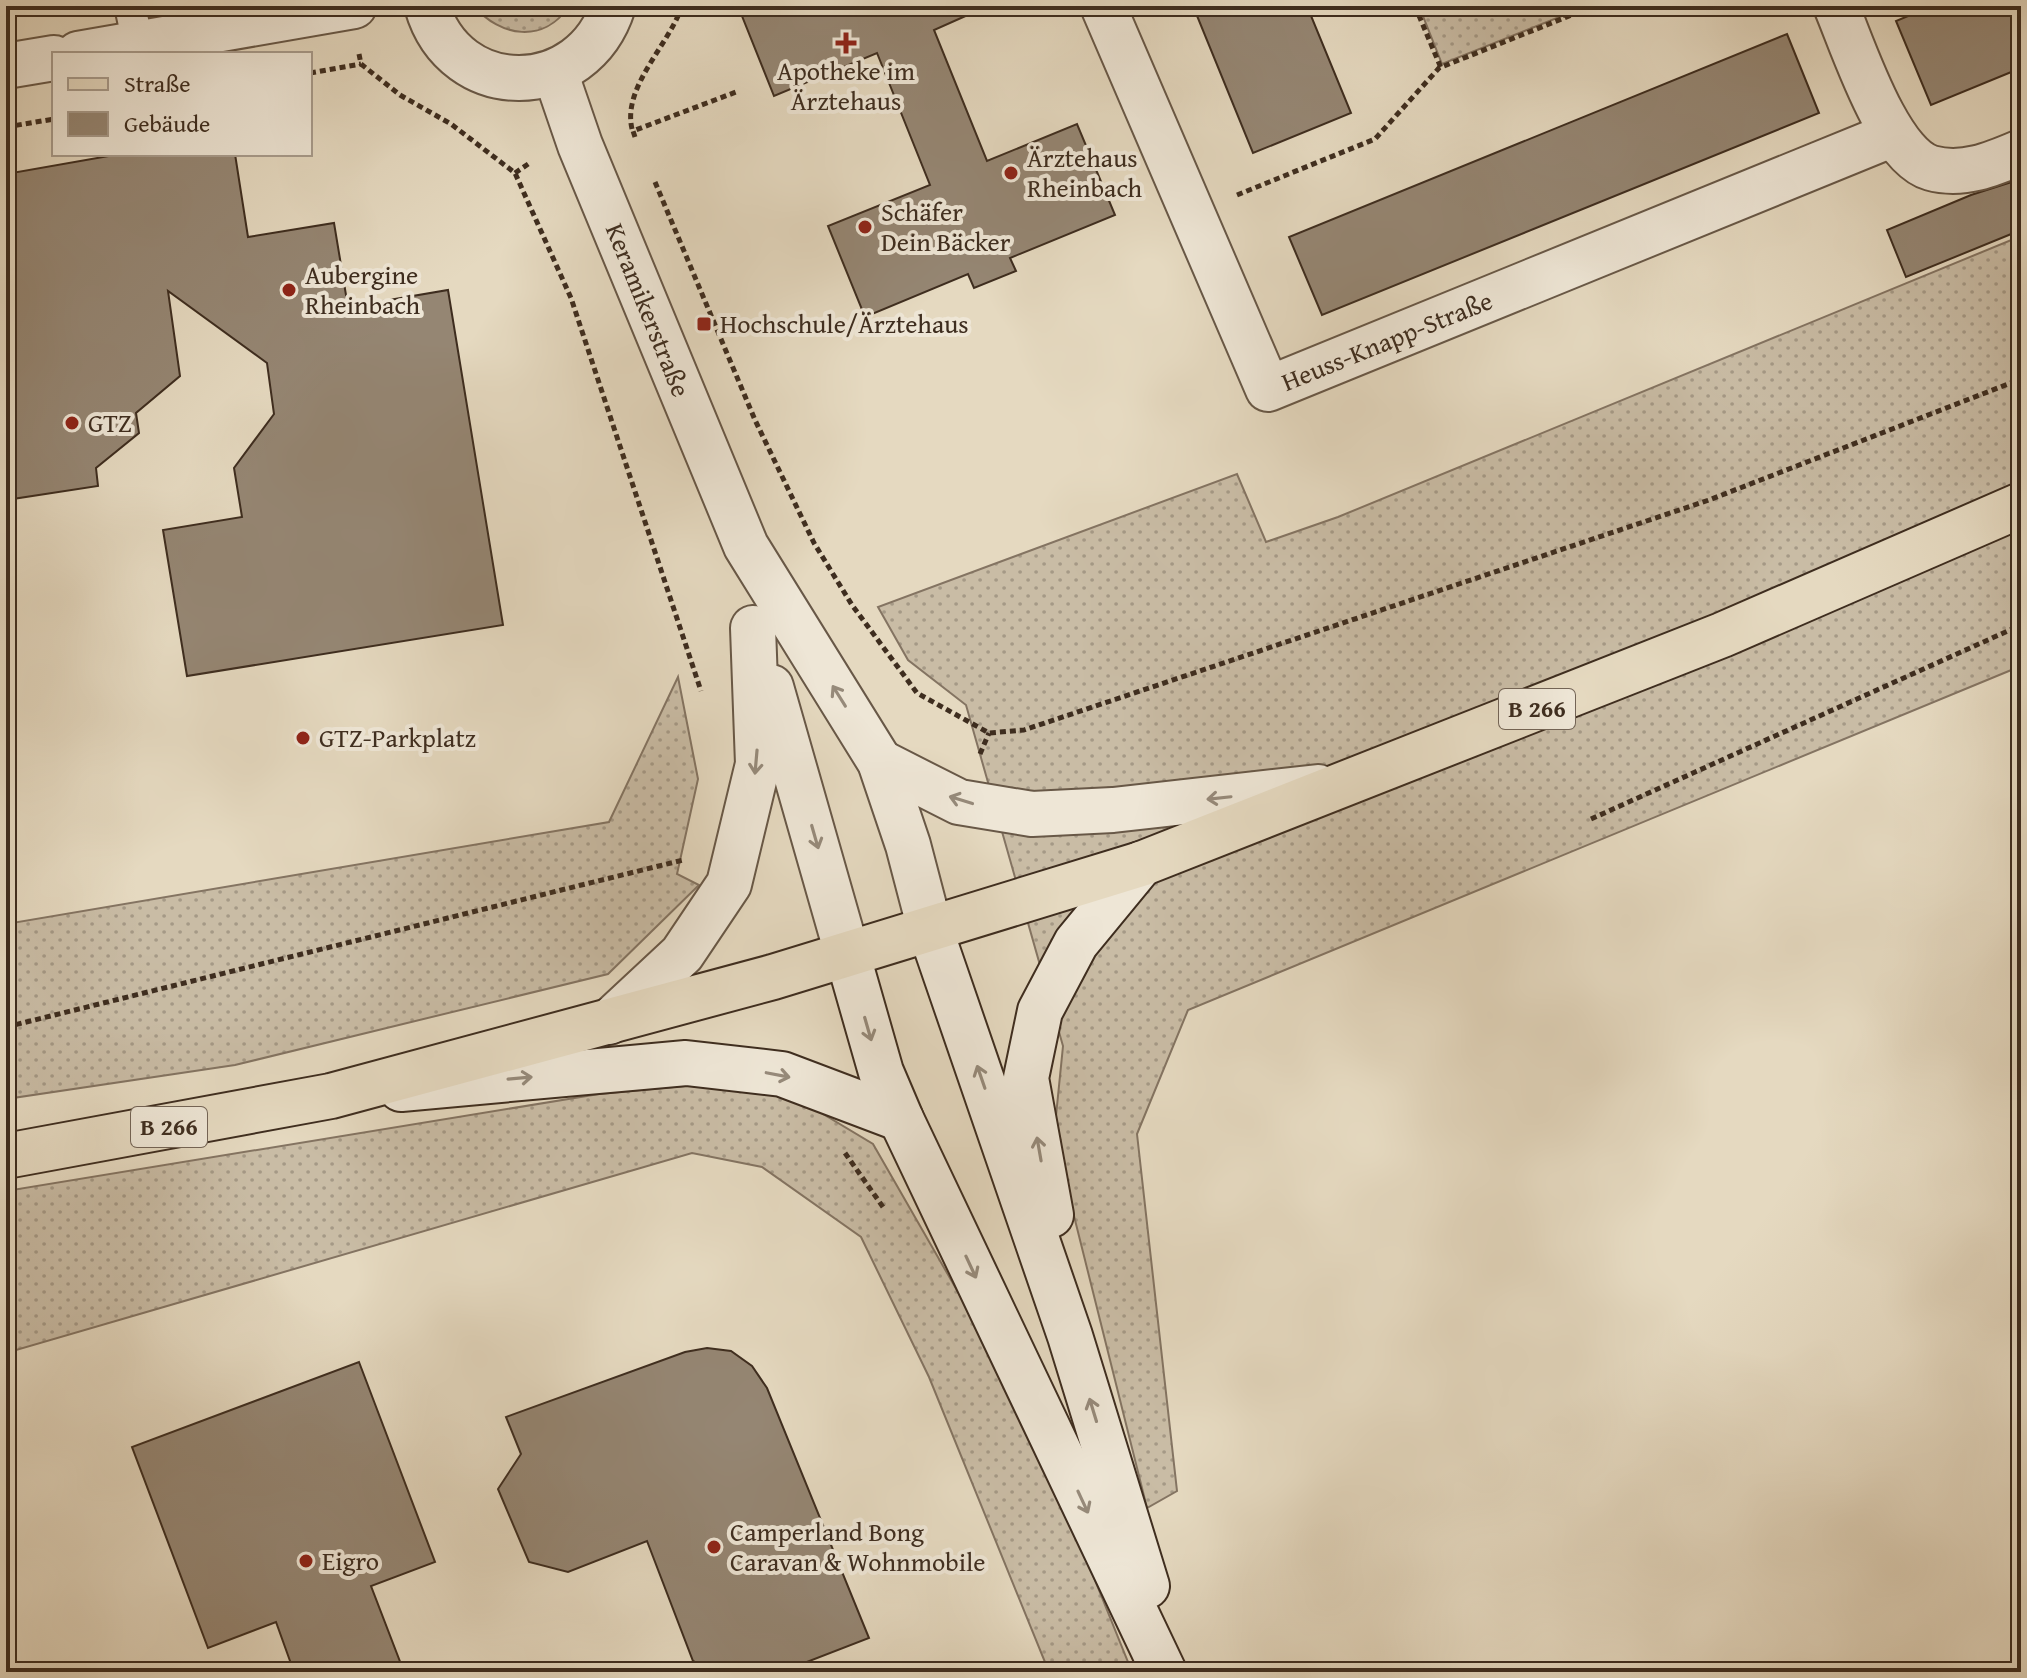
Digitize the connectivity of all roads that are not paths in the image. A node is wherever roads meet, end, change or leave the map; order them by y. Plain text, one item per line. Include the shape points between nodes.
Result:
1 (353, 6) edge
2 (427, 6) edge
3 (613, 6) edge
4 (1103, 6) edge
5 (1836, 6) edge
6 (134, 25) edge
7 (82, 52) edge
8 (52, 58) edge
9 (6, 66) edge
10 (555, 72) junction
11 (1891, 135) junction
12 (2021, 152) edge
13 (2021, 505) edge
14 (746, 546) junction
15 (753, 628) junction
16 (880, 762) junction
17 (1352, 783) junction
18 (1141, 864) junction
19 (930, 929) junction
20 (847, 953) junction
21 (609, 1022) junction
22 (331, 1096) junction
23 (901, 1119) junction
24 (6, 1156) edge
25 (1070, 1336) junction
26 (1164, 1672) edge
27 (1174, 1672) edge

1 - 6 street
2 - 10 street via 432,25 467,64 522,79
3 - 10 street via 601,35 581,57
4 - 11 street, Heuss-Knapp-Straße via 1268,389
5 - 11 street
6 - 7 street
8 - 9 street
10 - 14 street, Keramikerstraße via 580,145
11 - 12 street via 1930,168 1980,169
13 - 17 main road, B 266 via 1722,635
14 - 15 street, Keramikerstraße
16 -> 14 street, Keramikerstraße
15 -> 20 street, Keramikerstraße
15 -> 21 street via 758,764 729,884 682,954
17 -> 16 street via 1032,814 959,802
16 - 19 street, Keramikerstraße
17 - 18 main road, B 266
18 - 19 main road, B 266
25 -> 18 street via 1026,1078 1040,1011 1076,943
19 - 20 main road, B 266
25 -> 19 street, Keramikerstraße
20 - 21 main road, B 266
20 -> 23 street, Keramikerstraße via 881,1072
21 - 22 main road, B 266
22 -> 23 street via 686,1063 782,1074
22 - 24 main road, B 266
23 -> 26 street, Keramikerstraße
27 -> 25 street

